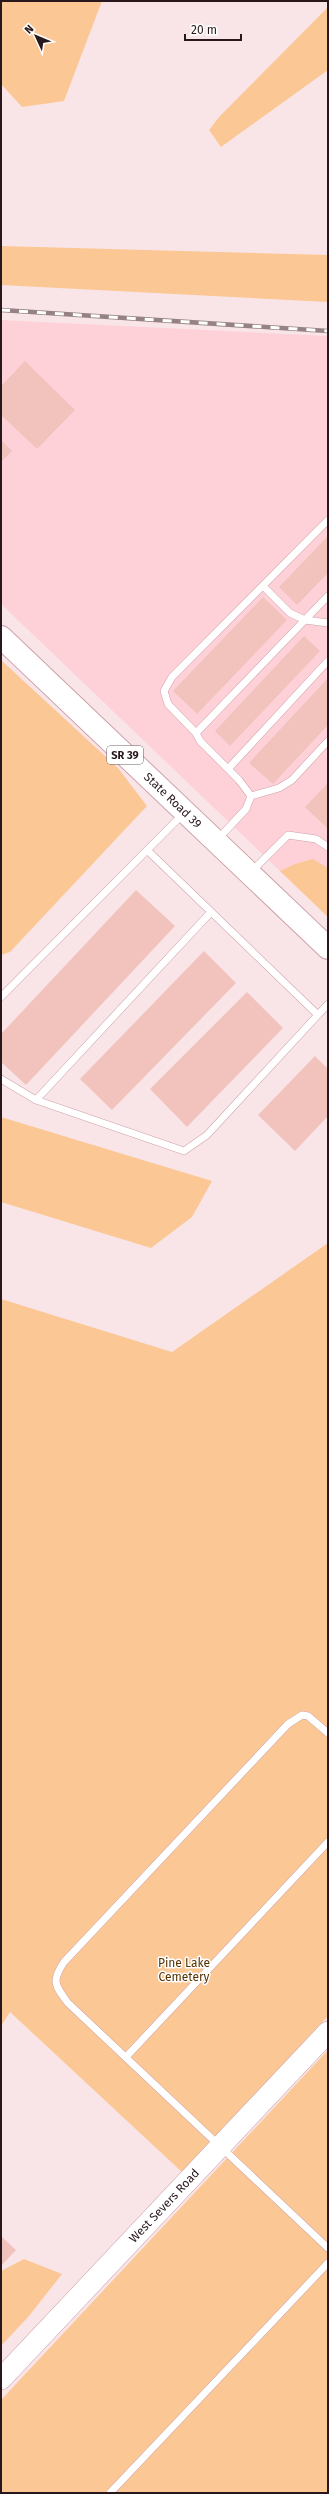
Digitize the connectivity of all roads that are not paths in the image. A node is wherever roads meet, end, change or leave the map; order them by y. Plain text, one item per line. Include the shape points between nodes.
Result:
1 (328, 520) edge
2 (263, 586) junction
3 (328, 596) edge
4 (305, 620) junction
5 (328, 623) edge
6 (1, 637) edge
7 (328, 661) edge
8 (196, 733) junction
9 (328, 742) edge
10 (228, 769) junction
11 (251, 796) junction
12 (184, 812) junction
13 (215, 842) junction
14 (328, 847) edge
15 (147, 850) junction
16 (250, 874) junction
17 (211, 912) junction
18 (328, 948) edge
19 (1, 997) edge
20 (328, 1004) edge
21 (318, 1015) junction
22 (1, 1079) edge
23 (36, 1100) junction
24 (328, 1733) edge
25 (328, 1842) edge
26 (328, 2032) edge
27 (126, 2058) junction
28 (220, 2147) junction
29 (328, 2248) edge
30 (328, 2263) edge
31 (1, 2379) edge
32 (110, 2493) edge

1 - 2 lane
2 - 4 lane via 290,613
2 - 8 lane via 172,677 164,691 168,704
3 - 4 lane
4 - 5 lane
4 - 8 lane
6 - 12 main road, State Road 39 / SR 39
7 - 10 lane
8 - 10 lane via 200,741
9 - 11 lane via 292,780 279,788
10 - 11 lane
11 - 13 lane via 246,810
12 - 13 main road, State Road 39 / SR 39
12 - 15 lane
13 - 16 main road, State Road 39 / SR 39
14 - 16 lane via 316,839 288,835
15 - 17 lane
15 - 19 lane
16 - 18 main road, State Road 39 / SR 39
17 - 21 lane
17 - 23 lane
20 - 21 lane
21 - 23 lane via 207,1135 184,1151
22 - 23 lane
24 - 27 lane via 308,1716 302,1715 288,1724 56,1973 56,1988 68,2003
25 - 27 lane
26 - 28 street, West Severs Road
27 - 28 lane
28 - 29 lane
28 - 31 street, West Severs Road
30 - 32 lane

